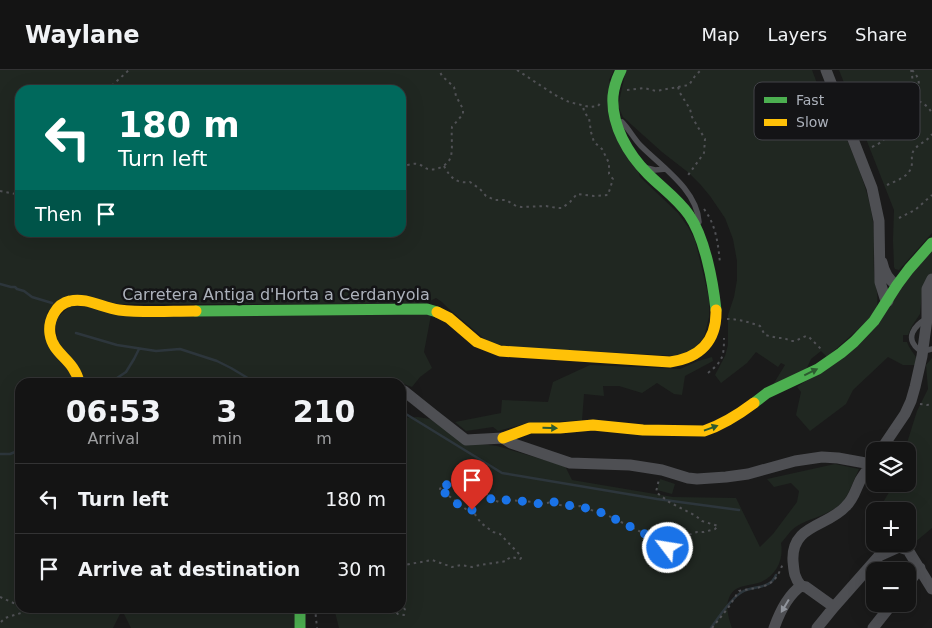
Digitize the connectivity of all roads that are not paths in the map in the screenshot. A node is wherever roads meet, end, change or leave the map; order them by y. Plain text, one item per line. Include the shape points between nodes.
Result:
1 (621, 70) edge
2 (826, 70) edge
3 (831, 82) edge
4 (615, 116) junction
5 (853, 140) edge
6 (635, 160) junction
7 (666, 169) junction
8 (699, 231) junction
9 (932, 243) edge
10 (880, 253) junction
11 (932, 279) edge
12 (897, 285) junction
13 (888, 301) junction
14 (929, 319) edge
15 (928, 350) edge
16 (78, 378) edge
17 (406, 393) edge
18 (502, 438) junction
19 (886, 442) edge
20 (866, 460) edge
21 (866, 471) edge
22 (920, 568) junction
23 (916, 573) edge
24 (800, 586) junction
25 (932, 589) edge
26 (834, 607) junction
27 (886, 612) edge
28 (300, 613) edge
29 (300, 628) edge
30 (774, 628) edge
31 (818, 628) edge
32 (873, 628) edge

1 - 4 street, Carretera Antiga d'Horta a Cerdanyola via 613,97
2 - 3 street
4 - 6 street, Carretera Antiga d'Horta a Cerdanyola via 623,140
4 - 7 lane via 640,146
5 - 10 street via 872,188 879,221
6 - 7 lane via 643,167
6 - 8 street, Carretera Antiga d'Horta a Cerdanyola via 682,205
7 - 8 lane via 684,187 696,206
8 - 16 street, Carretera Antiga d'Horta a Cerdanyola via 716,317 706,344 696,355 684,360 670,362 500,351 476,341 448,316 427,309 154,311 117,309 72,300 54,312 50,334 54,347 73,367
9 - 12 street
10 - 12 street via 887,275
10 - 13 street via 880,282
11 - 14 street via 926,292
12 - 13 street
18 -> 13 street via 530,428 593,425 704,431 831,360 854,342
14 - 15 street
15 - 19 street via 908,408
17 - 18 street via 466,440
18 - 20 street via 570,462 630,465 697,479 757,472 822,457
21 - 24 street via 846,507 807,530 797,543 793,553 795,579
22 - 23 street
22 - 25 street
22 - 26 street via 908,550 899,547 878,556
24 - 26 street
24 -> 30 street via 784,606
26 - 31 street
27 - 32 street
28 - 29 street

